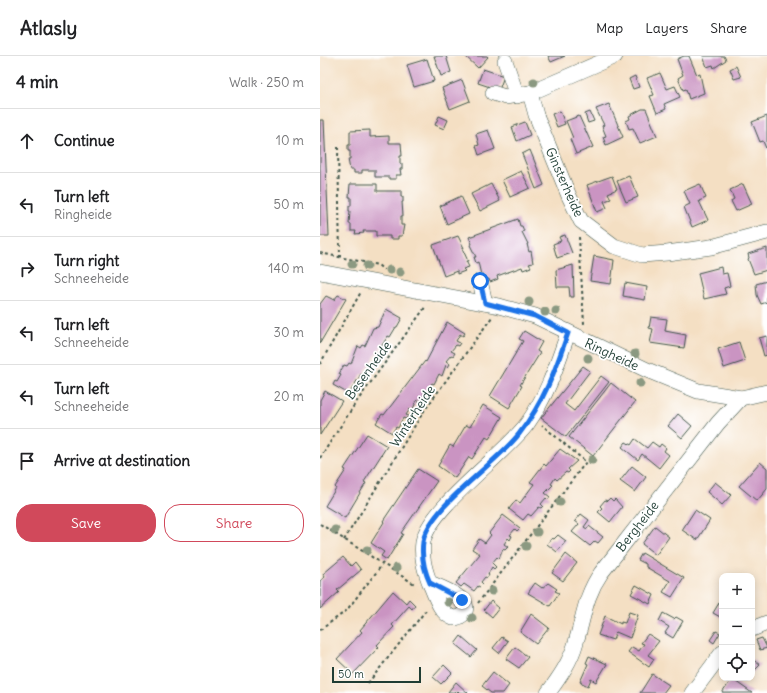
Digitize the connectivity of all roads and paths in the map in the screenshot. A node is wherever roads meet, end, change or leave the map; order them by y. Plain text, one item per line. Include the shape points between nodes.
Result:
1 (615, 56) edge
2 (505, 61) dead end
3 (584, 62) edge
4 (493, 93) dead end
5 (524, 94) junction
6 (338, 147) dead end
7 (578, 216) junction
8 (767, 232) edge
9 (320, 253) edge
10 (340, 257) junction
11 (320, 272) edge
12 (364, 280) junction
13 (480, 281) dead end
14 (390, 284) junction
15 (427, 292) junction
16 (492, 305) junction
17 (568, 333) junction
18 (584, 341) junction
19 (320, 364) edge
20 (767, 392) edge
21 (741, 398) junction
22 (532, 416) junction
23 (320, 458) edge
24 (320, 524) edge
25 (344, 540) junction
26 (382, 565) junction
27 (424, 585) junction
28 (437, 598) junction
29 (462, 600) junction
30 (767, 623) edge
31 (755, 628) edge
32 (320, 630) edge
33 (719, 657) edge
34 (368, 683) dead end
35 (548, 693) edge
36 (692, 693) edge

1 - 3 street
2 - 5 street, Ginsterheide
3 - 5 street
4 - 5 street via 506,97
5 - 7 street, Ginsterheide via 536,115
6 - 10 path
7 - 8 street, Ginsterheide via 614,246 642,254 711,247
7 - 18 path
9 - 10 path
10 - 14 path via 382,267
11 - 12 street, Ringheide
12 - 14 street, Ringheide
12 - 19 path via 362,292
13 - 16 street
14 - 15 street, Ringheide
15 - 16 street, Ringheide
15 - 23 path, Besenheide via 424,309 355,404
16 - 17 street, Ringheide via 535,316
16 - 25 path, Winterheide
17 - 18 street, Ringheide
17 - 22 street via 548,389
18 - 21 street, Ringheide via 698,392
20 - 21 street
21 - 35 street, Bergheide via 718,423 594,584 586,602 571,656
22 - 27 street via 514,440 432,522 423,541
22 - 29 path via 586,462 479,603 470,599
24 - 25 path
25 - 26 path
26 - 27 path
26 - 32 path via 346,611
27 - 28 street
27 - 29 street
28 - 29 street via 452,618 464,613
28 - 34 path
30 - 31 street
33 - 36 street

